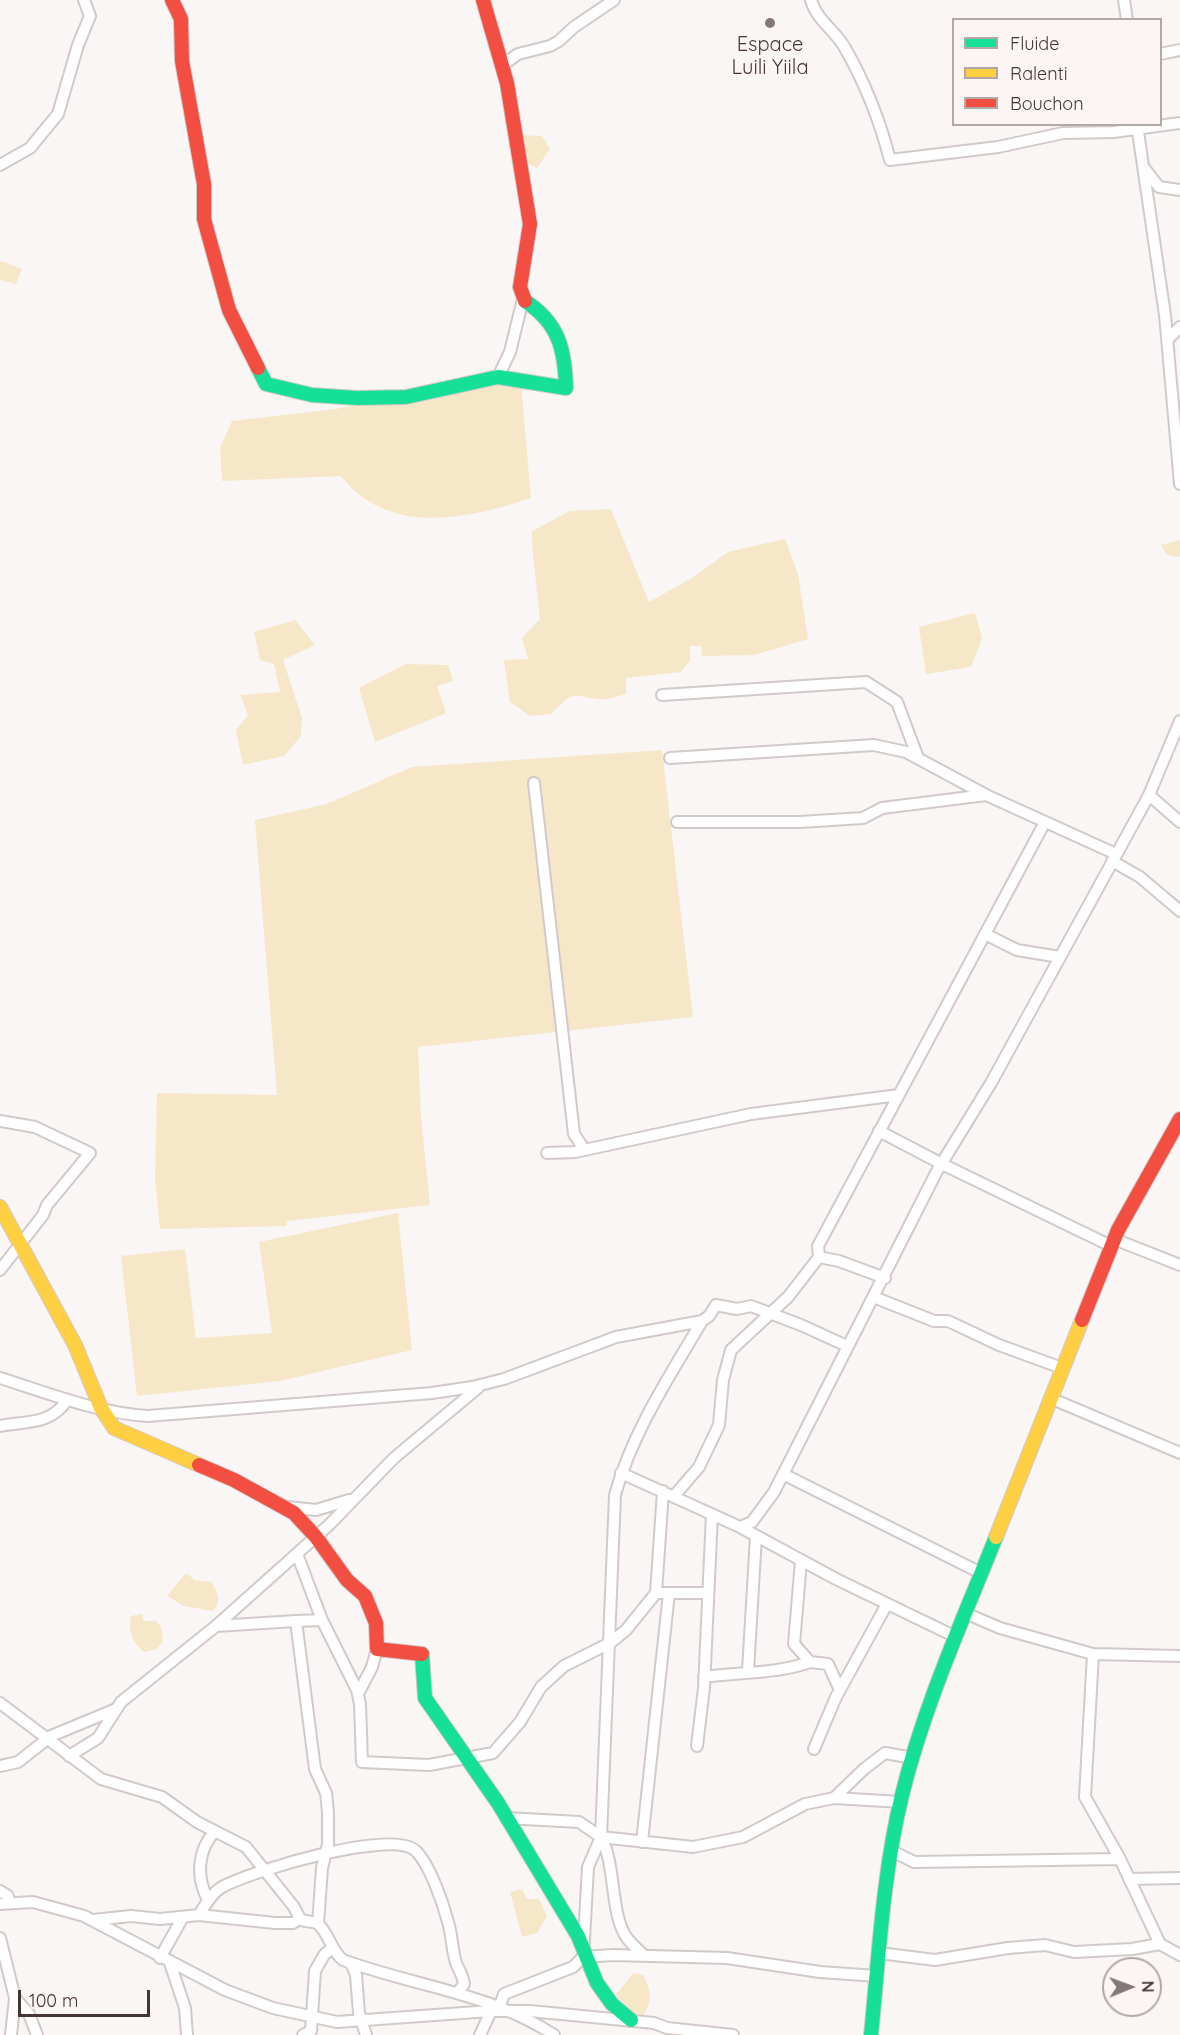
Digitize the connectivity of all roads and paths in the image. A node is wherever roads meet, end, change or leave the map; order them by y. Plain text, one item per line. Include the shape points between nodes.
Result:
1 (84, 0) edge
2 (95, 0) edge
3 (172, 0) edge
4 (483, 0) edge
5 (614, 0) edge
6 (811, 0) edge
7 (1124, 0) edge
8 (90, 16) junction
9 (1127, 18) edge
10 (1180, 50) edge
11 (1162, 54) edge
12 (503, 65) junction
13 (1180, 123) edge
14 (1162, 125) edge
15 (1137, 127) edge
16 (0, 165) edge
17 (1142, 166) junction
18 (1180, 190) edge
19 (523, 299) junction
20 (1180, 327) edge
21 (1168, 339) junction
22 (498, 377) junction
23 (1180, 484) edge
24 (662, 695) dead end
25 (1180, 721) edge
26 (1177, 737) edge
27 (670, 758) dead end
28 (918, 758) junction
29 (534, 783) dead end
30 (986, 795) junction
31 (1149, 795) junction
32 (677, 822) dead end
33 (1045, 822) junction
34 (1180, 822) edge
35 (1114, 857) junction
36 (1180, 911) edge
37 (985, 934) junction
38 (1060, 957) junction
39 (899, 1095) junction
40 (1180, 1119) edge
41 (0, 1121) edge
42 (879, 1131) junction
43 (584, 1149) junction
44 (547, 1153) dead end
45 (942, 1164) junction
46 (0, 1207) edge
47 (20, 1243) junction
48 (1113, 1243) junction
49 (819, 1257) junction
50 (1180, 1265) edge
51 (0, 1270) edge
52 (885, 1278) junction
53 (876, 1298) junction
54 (770, 1313) junction
55 (702, 1322) junction
56 (847, 1346) junction
57 (1062, 1368) junction
58 (0, 1378) edge
59 (481, 1385) junction
60 (1050, 1398) junction
61 (67, 1400) junction
62 (101, 1408) junction
63 (0, 1426) edge
64 (1180, 1453) edge
65 (621, 1473) junction
66 (783, 1474) junction
67 (663, 1491) junction
68 (674, 1496) junction
69 (351, 1499) junction
70 (285, 1507) junction
71 (712, 1514) junction
72 (740, 1527) junction
73 (756, 1536) junction
74 (316, 1537) junction
75 (297, 1554) junction
76 (801, 1561) junction
77 (981, 1573) junction
78 (656, 1593) junction
79 (669, 1593) junction
80 (707, 1593) junction
81 (887, 1604) junction
82 (965, 1613) junction
83 (322, 1620) junction
84 (296, 1621) junction
85 (216, 1626) junction
86 (956, 1637) junction
87 (610, 1643) junction
88 (377, 1648) junction
89 (1093, 1654) junction
90 (1180, 1656) edge
91 (810, 1662) junction
92 (748, 1671) junction
93 (704, 1677) junction
94 (840, 1690) junction
95 (358, 1694) junction
96 (0, 1703) edge
97 (116, 1709) junction
98 (46, 1740) junction
99 (697, 1746) dead end
100 (814, 1749) dead end
101 (69, 1756) junction
102 (464, 1757) junction
103 (913, 1758) junction
104 (0, 1766) edge
105 (834, 1798) junction
106 (901, 1802) junction
107 (506, 1818) junction
108 (215, 1831) junction
109 (601, 1837) junction
110 (642, 1842) junction
111 (892, 1851) junction
112 (327, 1853) junction
113 (1120, 1859) junction
114 (267, 1870) junction
115 (1180, 1878) edge
116 (1129, 1879) junction
117 (0, 1891) edge
118 (208, 1900) junction
119 (5, 1903) edge
120 (199, 1915) junction
121 (183, 1917) junction
122 (300, 1919) junction
123 (93, 1920) junction
124 (318, 1924) junction
125 (0, 1938) edge
126 (1160, 1944) junction
127 (332, 1948) junction
128 (879, 1953) junction
129 (1180, 1955) edge
130 (644, 1956) junction
131 (583, 1957) junction
132 (165, 1960) junction
133 (351, 1963) junction
134 (877, 1976) junction
135 (458, 1992) junction
136 (15, 1998) junction
137 (499, 2010) junction
138 (313, 2016) junction
139 (362, 2019) junction
140 (631, 2020) junction
141 (654, 2022) junction
142 (308, 2034) edge
143 (11, 2035) edge
144 (37, 2035) edge
145 (187, 2035) edge
146 (366, 2035) edge
147 (480, 2035) edge
148 (554, 2035) edge
149 (654, 2035) edge
150 (733, 2035) edge
151 (871, 2035) edge

1 - 8 street
2 - 8 street
3 - 22 street via 181,19 182,61 213,257 236,327 266,384 312,395 406,397
4 - 12 street
5 - 12 street via 550,46 527,50
6 - 15 street via 818,17 844,46 858,71 881,126 890,160 998,147 1063,133
7 - 9 street
8 - 16 street via 58,114 30,147
10 - 11 street
12 - 19 street via 530,224 519,280
13 - 14 street
15 - 17 street
17 - 18 street via 1156,186
17 - 21 street
19 - 22 street via 510,352
19 - 22 street via 539,310 559,338 565,359 566,388
20 - 21 street
21 - 23 street
24 - 28 street via 866,682 897,702
25 - 26 street
26 - 31 street
27 - 28 street via 874,745
28 - 30 street
29 - 43 street via 574,1134
30 - 32 street via 882,808 863,818
30 - 33 street
31 - 34 street
31 - 35 street
33 - 35 street
33 - 37 street
35 - 36 street
35 - 38 street
37 - 38 street via 1017,950
37 - 39 street
38 - 45 street
39 - 42 street
39 - 43 street via 751,1114
40 - 48 street
41 - 47 street via 35,1127 90,1153
42 - 45 street
42 - 49 street via 818,1246
43 - 44 street
45 - 48 street
45 - 52 street
46 - 47 street
47 - 51 street
47 - 62 street via 75,1345
48 - 50 street
48 - 57 street
49 - 52 street
49 - 54 street via 788,1297
52 - 53 street
53 - 56 street
53 - 57 street via 934,1321 948,1321
54 - 55 street via 751,1306 716,1305
54 - 56 street
54 - 68 street via 731,1350 723,1380 719,1425 699,1467
55 - 59 street via 616,1337
55 - 65 street via 657,1398
56 - 66 street
57 - 60 street
58 - 61 street
59 - 62 street via 432,1393 148,1416
59 - 69 street
60 - 64 street
60 - 77 street
61 - 62 street
61 - 63 street via 39,1422
62 - 70 street via 119,1432 218,1473
65 - 67 street
65 - 87 street via 615,1495
66 - 72 street via 759,1514
66 - 77 street
67 - 68 street
67 - 78 street
68 - 71 street
69 - 70 street via 316,1510
69 - 74 street
70 - 74 street
71 - 72 street
71 - 80 street
72 - 73 street
73 - 76 street
73 - 92 street
74 - 75 street
74 - 88 street via 347,1580 366,1596 376,1623
75 - 83 street
75 - 85 street
76 - 81 street
76 - 91 street via 794,1644
77 - 82 street
78 - 79 street
78 - 87 street
79 - 80 street
79 - 110 street
80 - 93 street
81 - 86 street
81 - 94 street
82 - 86 street
82 - 89 street via 1000,1628
83 - 84 street
83 - 95 street
84 - 85 street
84 - 112 street via 315,1769 326,1793
85 - 97 street
86 - 103 street
87 - 102 street via 564,1666 541,1687 520,1722 493,1753
87 - 109 street
88 - 95 street
88 - 102 street via 424,1656 423,1695
89 - 90 street
89 - 113 street via 1085,1797
91 - 92 street via 787,1670
91 - 94 street via 828,1664
92 - 93 street
93 - 99 street
94 - 100 street
95 - 102 street via 362,1762 429,1765
96 - 98 street
97 - 98 street
97 - 101 street via 98,1738
98 - 101 street
98 - 104 street via 18,1762
101 - 108 street via 100,1779 162,1797
102 - 107 street
103 - 105 street via 885,1753
103 - 106 street
105 - 106 street
105 - 110 street via 805,1804 743,1837 693,1847
106 - 111 street
107 - 109 street via 579,1822
107 - 131 street via 578,1936
108 - 114 street via 246,1847
108 - 118 street via 204,1847 200,1866 202,1888
109 - 110 street
109 - 130 street via 608,1850 614,1894 626,1937
109 - 131 street via 588,1867
111 - 113 street via 914,1862
111 - 128 street
112 - 114 street
112 - 124 street via 322,1868
112 - 135 street via 402,1843 416,1850 448,1923 464,1984
113 - 116 street
114 - 118 street via 222,1887
114 - 122 street
115 - 116 street
116 - 126 street
117 - 119 street via 8,1896
118 - 120 street
119 - 123 street via 33,1902
120 - 121 street
120 - 122 street via 275,1923
121 - 123 street
121 - 132 street
122 - 124 street
123 - 132 street
124 - 127 street
125 - 136 street
126 - 128 street via 1074,1952 1045,1945 1008,1947 934,1960
126 - 129 street
127 - 133 street
127 - 138 street via 315,1971
128 - 134 street
130 - 131 street
130 - 134 street via 727,1958
131 - 137 street via 573,1967 504,1994
131 - 140 street via 612,2004
132 - 138 street via 225,1990 273,2008
132 - 145 street via 185,2008
133 - 135 street
133 - 139 street
134 - 151 street
135 - 137 street
136 - 143 street
136 - 144 street via 29,2014
137 - 139 street
137 - 140 street
137 - 147 street
137 - 148 street
138 - 139 street via 338,2022
138 - 142 street
139 - 146 street
140 - 141 street
141 - 149 street
141 - 150 street via 667,2028

